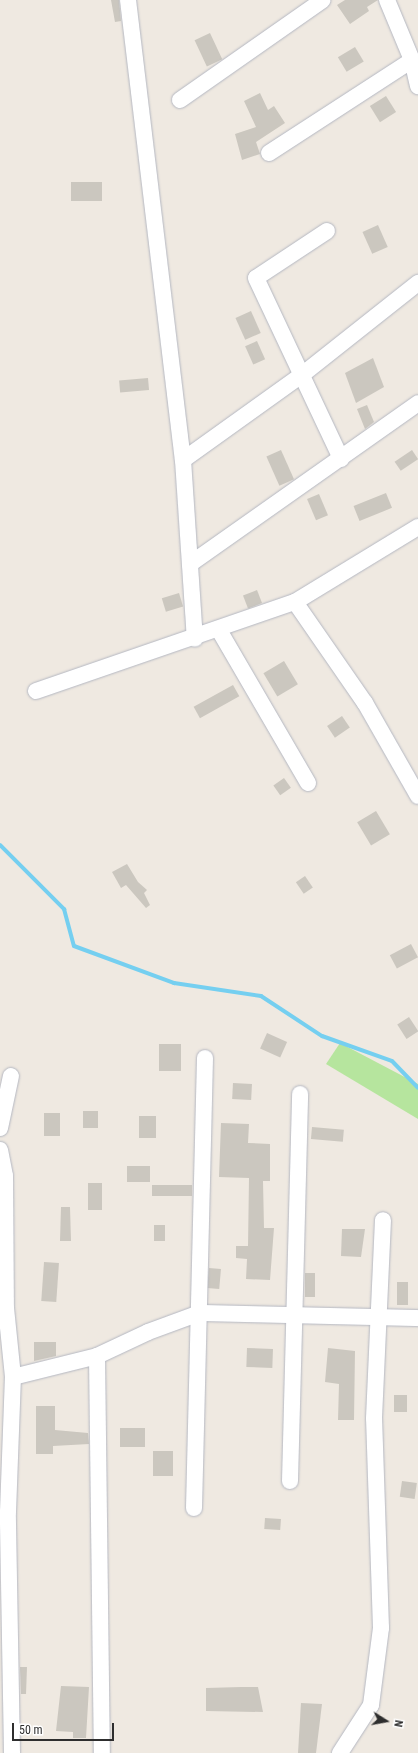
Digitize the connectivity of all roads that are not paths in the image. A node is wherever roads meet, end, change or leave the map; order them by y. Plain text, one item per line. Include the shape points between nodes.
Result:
1 (128, 0) edge
2 (323, 0) edge
3 (387, 0) edge
4 (412, 60) junction
5 (418, 86) edge
6 (180, 100) dead end
7 (269, 153) dead end
8 (327, 231) dead end
9 (418, 283) edge
10 (303, 374) junction
11 (418, 403) edge
12 (341, 459) junction
13 (183, 460) junction
14 (418, 527) edge
15 (190, 564) junction
16 (295, 602) junction
17 (219, 630) junction
18 (195, 639) junction
19 (36, 690) dead end
20 (308, 783) dead end
21 (418, 796) edge
22 (205, 1058) dead end
23 (11, 1076) dead end
24 (300, 1094) dead end
25 (0, 1128) edge
26 (0, 1150) edge
27 (383, 1220) dead end
28 (3, 1308) edge
29 (200, 1313) junction
30 (294, 1317) junction
31 (378, 1318) junction
32 (418, 1318) edge
33 (97, 1356) junction
34 (13, 1378) junction
35 (290, 1481) dead end
36 (194, 1508) dead end
37 (4, 1540) edge
38 (12, 1753) edge
39 (102, 1753) edge
40 (340, 1753) edge

1 - 13 street
2 - 6 street
3 - 4 street
4 - 5 street
4 - 7 street
8 - 10 street via 256,278
9 - 10 street
10 - 12 street
10 - 13 street
11 - 12 street
12 - 15 street
13 - 15 street
14 - 16 street
15 - 18 street
16 - 17 street
16 - 21 street via 365,703
17 - 18 street
17 - 20 street
18 - 19 street
22 - 29 street
23 - 25 street
24 - 30 street
26 - 28 street via 5,1176
27 - 31 street
28 - 34 street
29 - 30 street
29 - 33 street via 148,1332
29 - 36 street
30 - 31 street
30 - 35 street
31 - 32 street
31 - 40 street via 374,1476 380,1522 381,1628 371,1705
33 - 34 street
33 - 39 street
34 - 37 street
37 - 38 street

